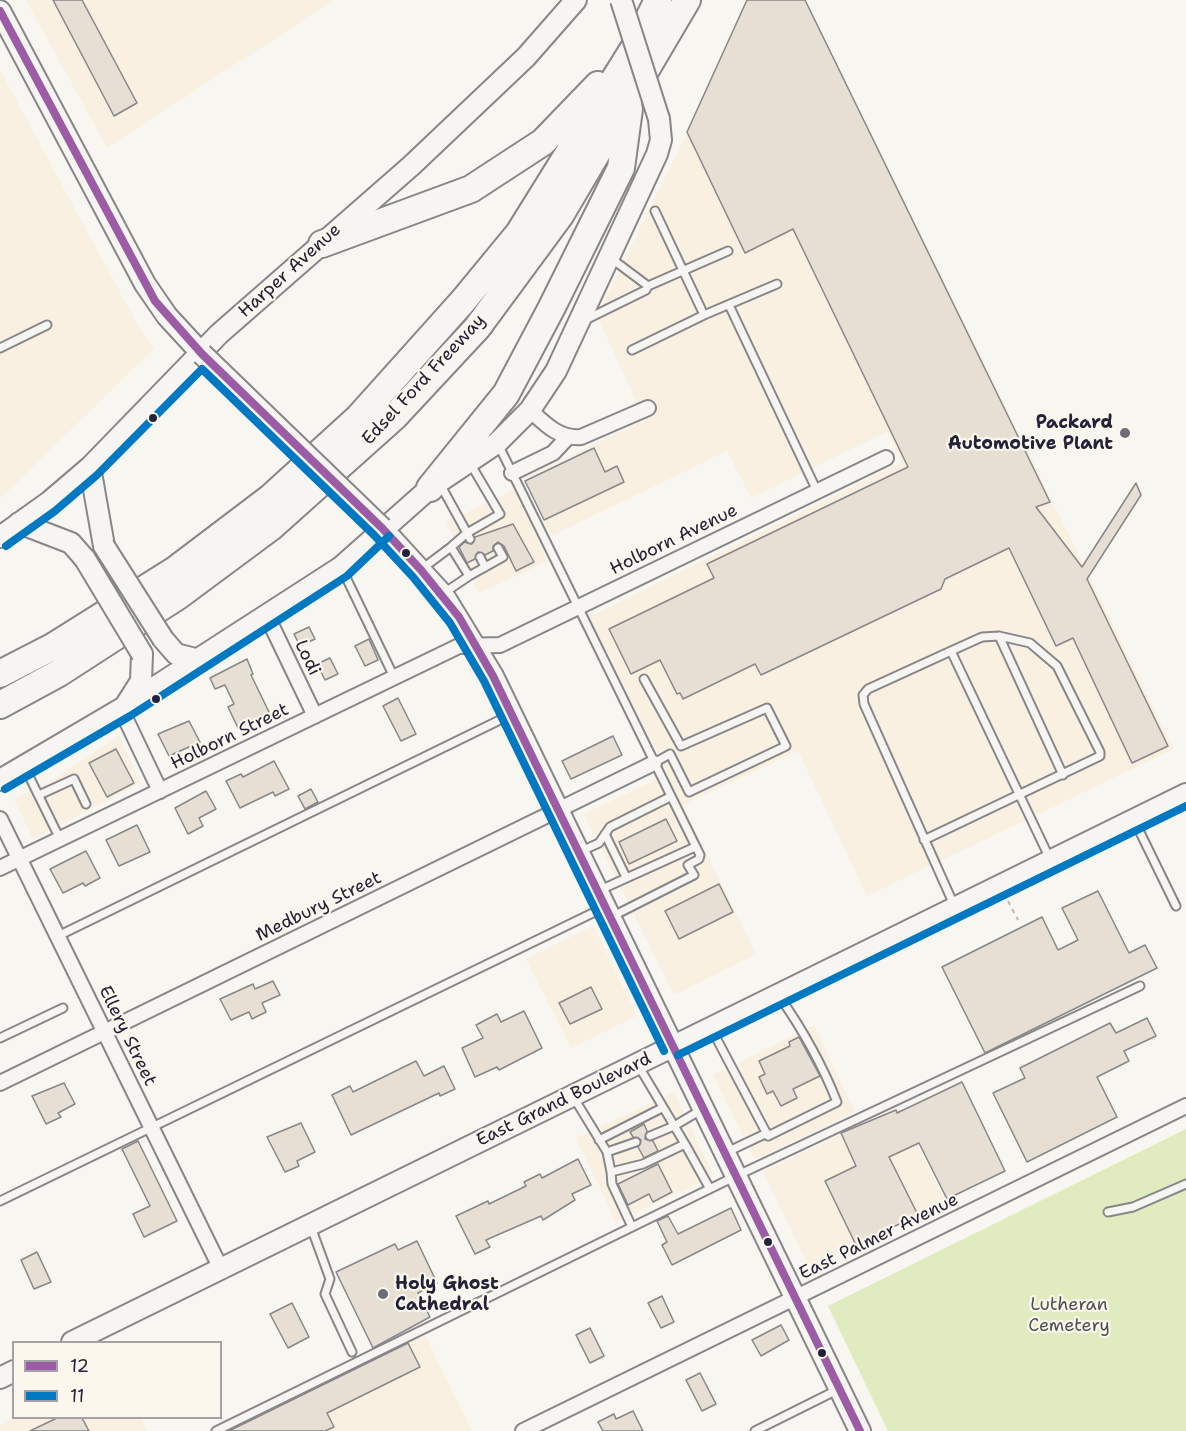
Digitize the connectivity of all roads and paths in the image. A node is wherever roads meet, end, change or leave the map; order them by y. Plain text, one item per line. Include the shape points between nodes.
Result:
1 (576, 0) edge
2 (621, 0) edge
3 (658, 0) edge
4 (687, 0) edge
5 (0, 11) edge
6 (634, 48) junction
7 (631, 98) junction
8 (655, 211) dead end
9 (321, 244) junction
10 (728, 250) dead end
11 (610, 257) junction
12 (685, 270) junction
13 (777, 284) dead end
14 (648, 286) junction
15 (729, 305) junction
16 (704, 315) junction
17 (580, 322) junction
18 (47, 325) dead end
19 (0, 348) edge
20 (632, 350) dead end
21 (202, 354) junction
22 (648, 408) dead end
23 (530, 410) junction
24 (568, 437) junction
25 (497, 443) junction
26 (886, 458) dead end
27 (470, 461) junction
28 (90, 467) junction
29 (512, 472) junction
30 (435, 486) junction
31 (817, 491) junction
32 (19, 523) junction
33 (486, 523) junction
34 (382, 528) junction
35 (490, 531) dead end
36 (469, 536) junction
37 (0, 537) edge
38 (451, 547) junction
39 (498, 548) dead end
40 (480, 557) dead end
41 (341, 567) junction
42 (485, 567) junction
43 (421, 570) junction
44 (469, 576) junction
45 (442, 594) junction
46 (578, 607) junction
47 (267, 616) junction
48 (999, 636) junction
49 (477, 647) junction
50 (951, 651) junction
51 (199, 660) junction
52 (0, 674) edge
53 (394, 677) junction
54 (644, 679) dead end
55 (0, 705) edge
56 (123, 708) junction
57 (512, 714) junction
58 (315, 716) junction
59 (654, 763) junction
60 (24, 766) junction
61 (1063, 775) junction
62 (0, 780) edge
63 (160, 791) junction
64 (1186, 794) edge
65 (39, 795) junction
66 (1020, 796) junction
67 (670, 797) junction
68 (86, 804) dead end
69 (558, 810) junction
70 (0, 819) edge
71 (1134, 819) junction
72 (605, 834) junction
73 (60, 839) junction
74 (924, 840) junction
75 (695, 847) junction
76 (579, 852) junction
77 (20, 859) junction
78 (1051, 860) junction
79 (0, 868) edge
80 (626, 877) junction
81 (1008, 901) dead end
82 (605, 905) junction
83 (1176, 906) dead end
84 (956, 907) junction
85 (1018, 920) dead end
86 (58, 936) junction
87 (1140, 986) dead end
88 (778, 995) junction
89 (63, 1008) dead end
90 (711, 1028) junction
91 (105, 1032) junction
92 (0, 1038) edge
93 (673, 1046) junction
94 (638, 1064) junction
95 (0, 1083) edge
96 (572, 1096) junction
97 (1186, 1107) edge
98 (662, 1108) junction
99 (703, 1108) junction
100 (674, 1126) junction
101 (151, 1127) junction
102 (766, 1133) junction
103 (650, 1136) dead end
104 (599, 1140) junction
105 (636, 1142) dead end
106 (685, 1143) junction
107 (607, 1152) junction
108 (725, 1153) junction
109 (611, 1172) junction
110 (736, 1176) junction
111 (1186, 1184) edge
112 (710, 1189) junction
113 (0, 1202) edge
114 (1108, 1212) dead end
115 (310, 1225) junction
116 (632, 1227) junction
117 (221, 1269) junction
118 (795, 1298) junction
119 (74, 1341) edge
120 (352, 1352) dead end
121 (840, 1389) junction
122 (216, 1431) edge
123 (523, 1431) edge
124 (755, 1431) edge
125 (860, 1431) edge

1 - 9 main road, Harper Avenue via 525,57 411,166
2 - 11 main road, bridge via 659,119 661,140
3 - 6 highway, Edsel Ford Freeway
4 - 7 highway, Edsel Ford Freeway
5 - 21 main road via 145,284 167,316
6 - 9 highway via 543,142 471,189
6 - 52 highway, Edsel Ford Freeway via 519,232 359,417 270,498 175,570 54,646
7 - 30 highway via 621,168 552,307 506,394
7 - 55 highway, Edsel Ford Freeway via 561,214 477,328 395,416 272,527 178,597 59,673
8 - 12 lane
9 - 21 main road, Harper Avenue via 219,334
10 - 12 lane
11 - 14 lane
11 - 17 main road
12 - 14 lane
12 - 16 lane
13 - 15 lane
14 - 17 lane
15 - 16 lane
15 - 31 lane
16 - 20 lane
17 - 23 main road via 556,371
18 - 19 lane
21 - 28 main road, Harper Avenue
21 - 34 main road, bridge
22 - 24 street via 581,437
23 - 24 street
23 - 25 main road
24 - 29 street via 553,453
25 - 27 main road
25 - 29 lane
26 - 31 street, Holborn Avenue
27 - 30 main road
27 - 33 lane via 500,514
28 - 32 main road, Harper Avenue
28 - 51 main road, bridge via 104,546 162,639 176,654
29 - 46 lane
30 - 34 main road
30 - 36 lane
31 - 46 street, Holborn Avenue
32 - 37 main road, Harper Avenue
32 - 56 main road, bridge via 71,543 142,654 141,681
33 - 35 lane
33 - 36 lane
34 - 41 main road
34 - 43 main road
36 - 38 lane
38 - 43 lane
38 - 44 lane
39 - 42 lane via 503,557
40 - 42 lane
41 - 47 main road
41 - 53 lane
42 - 44 lane
43 - 45 main road
44 - 45 lane
45 - 49 main road
46 - 49 street, Holborn Avenue via 500,645
46 - 59 lane
47 - 51 main road
47 - 58 street, Lodi
48 - 50 lane via 982,637
48 - 61 lane
48 - 61 lane via 1030,643 1057,666 1100,752 1098,759
49 - 53 street, Holborn Street via 459,646
49 - 57 main road
50 - 66 lane
50 - 74 lane via 868,689 864,695 864,704
51 - 56 main road
53 - 58 street, Holborn Street
54 - 59 lane via 681,746 767,708 786,746 689,792 670,754
56 - 60 main road
56 - 63 street
57 - 69 main road
57 - 86 lane
58 - 63 street, Holborn Street
59 - 67 lane
59 - 69 street, Medbury Street
60 - 62 main road
60 - 65 lane
61 - 66 lane
63 - 73 street, Holborn Street
64 - 71 main road, East Grand Boulevard
65 - 68 lane via 74,779
65 - 73 lane
66 - 74 lane
66 - 78 lane
67 - 72 lane via 610,827
67 - 75 lane
69 - 76 main road
69 - 91 street, Medbury Street
70 - 77 street, Ellery Street
71 - 78 main road, East Grand Boulevard
71 - 83 lane
72 - 76 lane via 596,845
72 - 80 lane
73 - 77 street, Holborn Street
74 - 84 lane
75 - 80 lane
75 - 82 lane via 699,859 688,865 694,875
76 - 82 main road
77 - 79 street, Holborn Street
77 - 86 street, Ellery Street
78 - 84 main road, East Grand Boulevard
80 - 82 lane
81 - 85 path
82 - 93 main road
82 - 101 lane
84 - 88 main road, East Grand Boulevard
86 - 91 street, Ellery Street
87 - 110 lane
88 - 90 main road, East Grand Boulevard
88 - 102 lane via 823,1066 837,1102 768,1136
89 - 92 lane
90 - 93 main road, East Grand Boulevard
90 - 102 lane
91 - 95 street, Medbury Street
91 - 101 street, Ellery Street
93 - 94 main road, East Grand Boulevard
93 - 99 main road
94 - 96 main road, East Grand Boulevard
94 - 98 lane
96 - 104 lane
96 - 115 main road, East Grand Boulevard
97 - 118 street, East Palmer Avenue
98 - 100 lane
98 - 104 lane
99 - 100 lane
99 - 108 main road
100 - 103 lane
100 - 106 lane
101 - 113 lane
101 - 117 street, Ellery Street
102 - 108 lane
104 - 107 lane
105 - 107 lane
106 - 109 lane via 643,1164
106 - 112 lane
107 - 109 lane
108 - 110 main road
109 - 116 lane via 612,1184
110 - 112 lane
110 - 118 main road
111 - 114 lane via 1133,1208
112 - 116 lane
115 - 117 main road, East Grand Boulevard
115 - 120 lane via 330,1279 325,1294
116 - 122 lane
117 - 119 main road, East Grand Boulevard
118 - 121 main road
118 - 123 street, East Palmer Avenue
121 - 124 lane
121 - 125 main road

